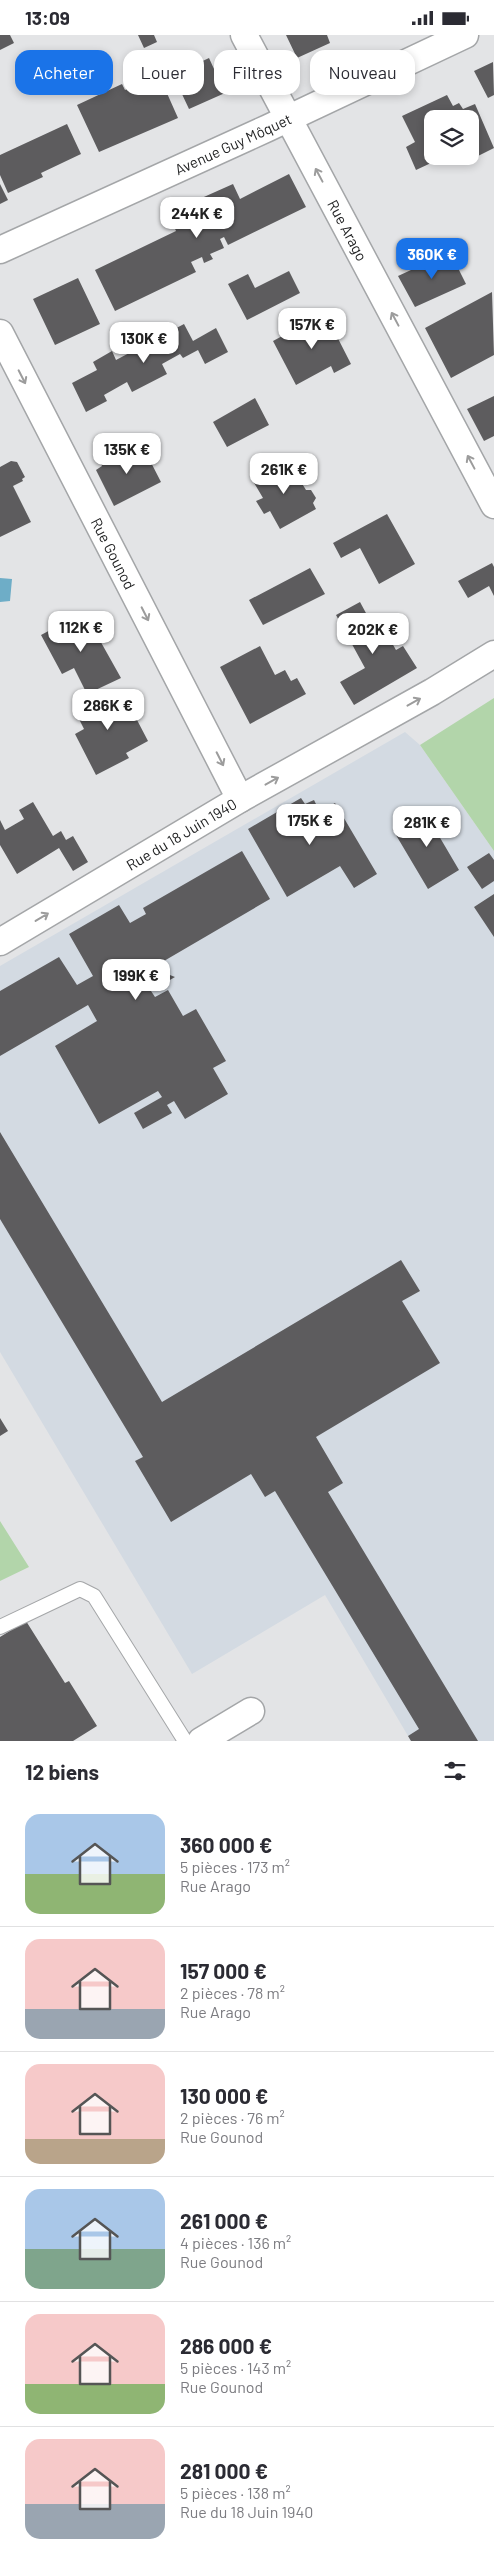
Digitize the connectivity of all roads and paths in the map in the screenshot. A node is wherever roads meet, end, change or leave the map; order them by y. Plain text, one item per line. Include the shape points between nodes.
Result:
1 (244, 35) edge
2 (465, 35) edge
3 (289, 119) junction
4 (0, 249) edge
5 (0, 333) edge
6 (494, 505) edge
7 (494, 654) edge
8 (240, 799) junction
9 (0, 942) edge
10 (0, 1627) edge
11 (251, 1711) dead end
12 (185, 1741) edge
13 (201, 1741) edge

1 - 3 street, Rue Arago
2 - 3 street, Avenue Guy Môquet
3 - 4 street, Avenue Guy Môquet
6 -> 3 street, Rue Arago
5 -> 8 street, Rue Gounod
8 -> 7 street, Rue du 18 Juin 1940 via 432,693
9 -> 8 street, Rue du 18 Juin 1940
10 - 12 lane via 80,1589 94,1596
11 - 13 street

